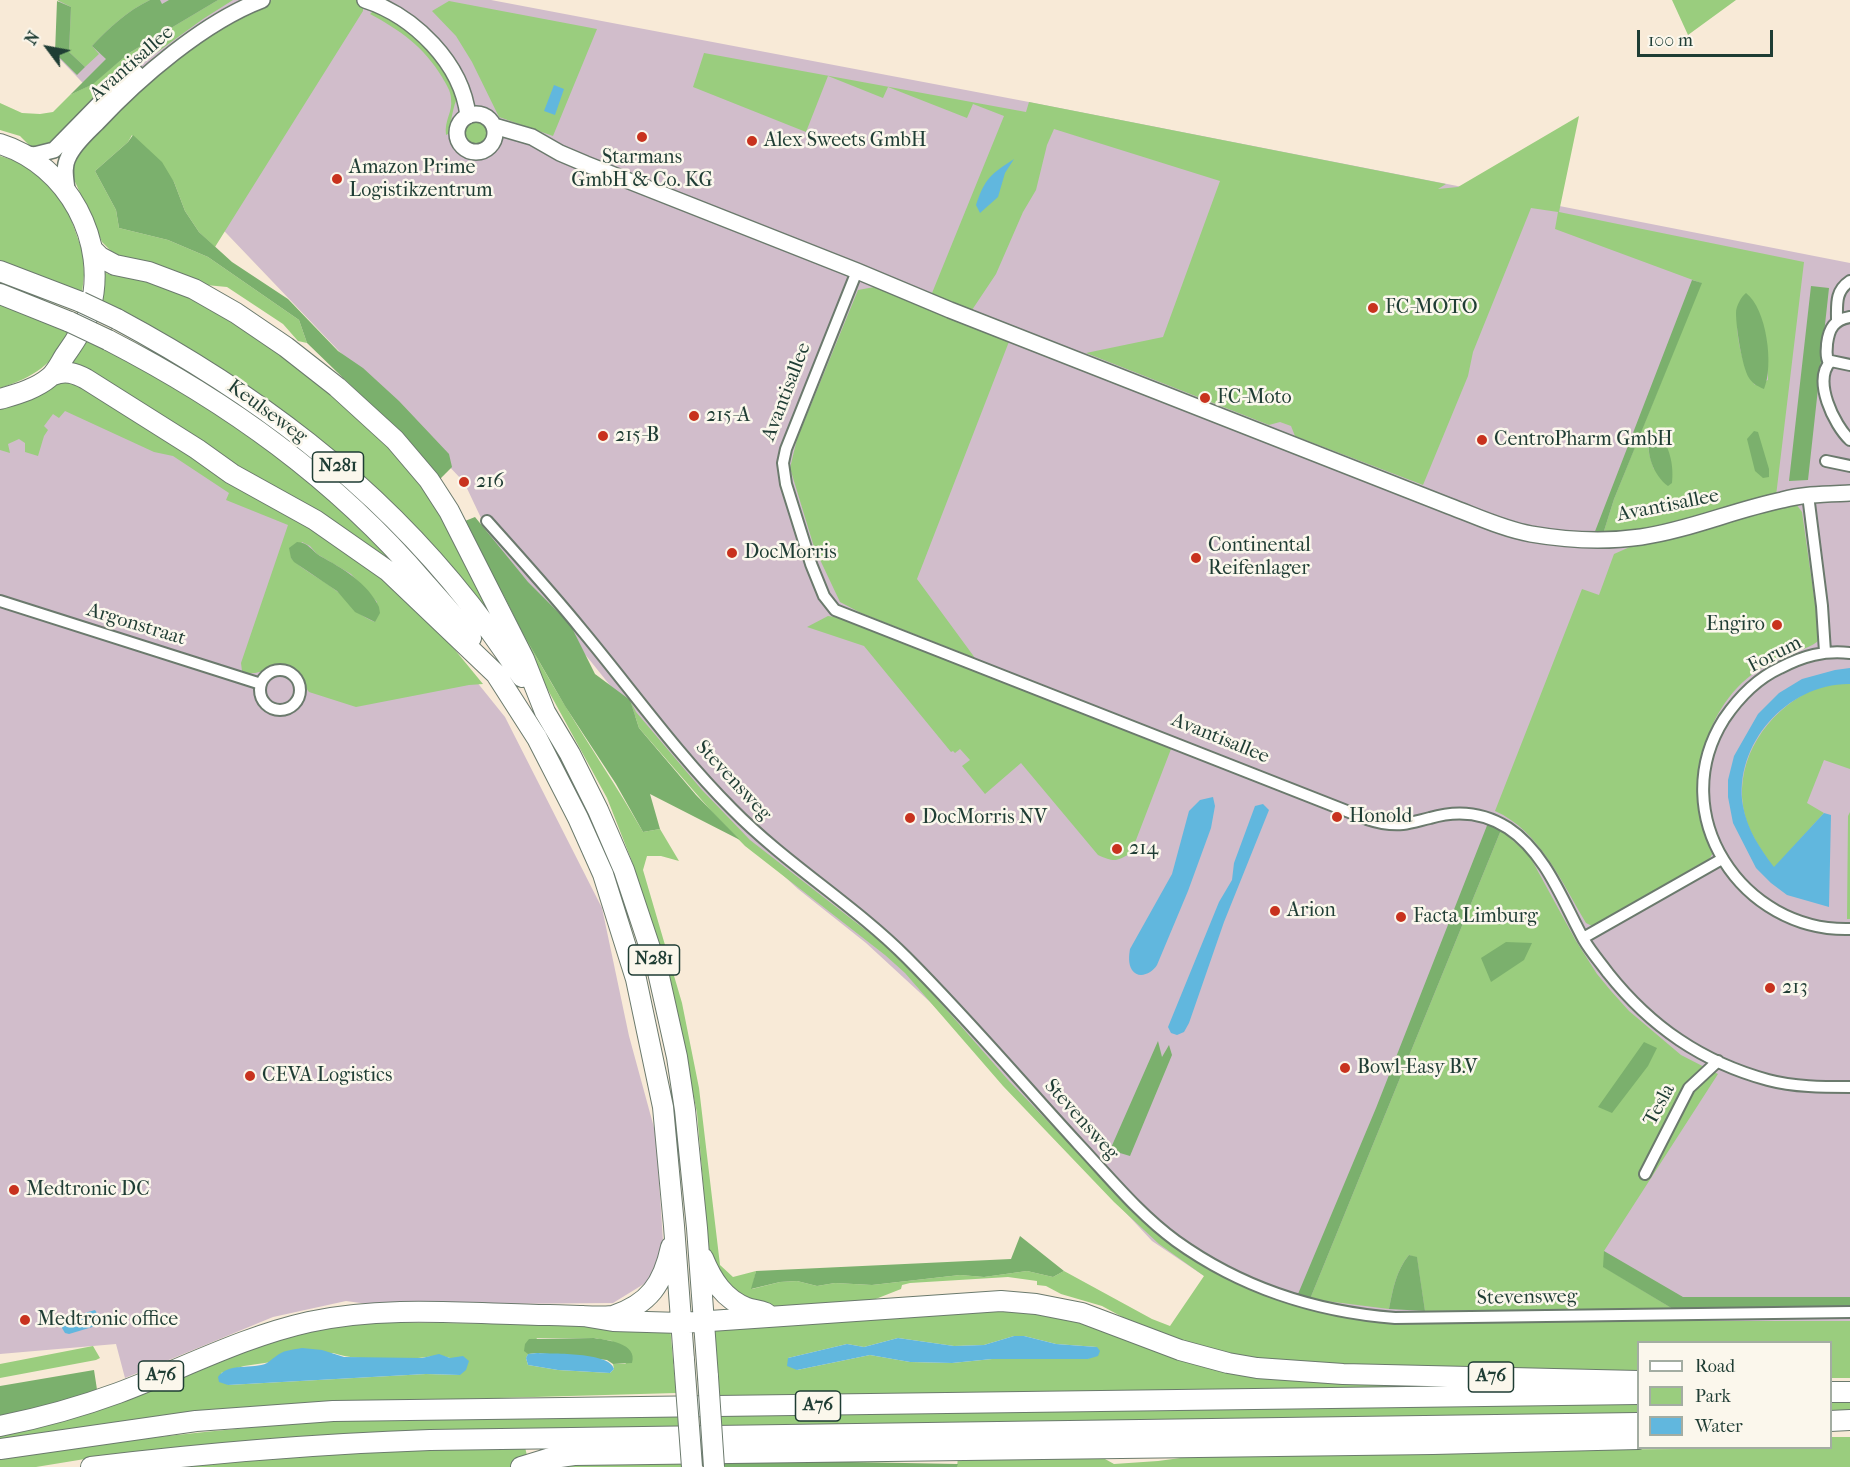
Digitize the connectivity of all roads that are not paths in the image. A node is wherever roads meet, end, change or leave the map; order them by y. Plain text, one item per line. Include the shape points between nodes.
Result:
1 (238, 0) edge
2 (262, 0) edge
3 (365, 0) edge
4 (389, 0) edge
5 (474, 115) junction
6 (494, 132) junction
7 (0, 144) edge
8 (20, 153) junction
9 (67, 190) junction
10 (94, 251) junction
11 (0, 271) edge
12 (857, 271) junction
13 (1850, 281) edge
14 (0, 294) edge
15 (1844, 294) edge
16 (1850, 317) edge
17 (1837, 321) junction
18 (1829, 363) junction
19 (1850, 365) edge
20 (53, 375) junction
21 (0, 399) edge
22 (1850, 440) edge
23 (1826, 461) dead end
24 (1850, 466) edge
25 (1850, 493) edge
26 (1808, 495) junction
27 (487, 521) dead end
28 (0, 601) edge
29 (1825, 652) junction
30 (1850, 653) edge
31 (496, 674) junction
32 (261, 684) dead end
33 (545, 712) junction
34 (1722, 859) junction
35 (1850, 929) edge
36 (1583, 938) junction
37 (1718, 1061) junction
38 (1850, 1087) edge
39 (1645, 1174) dead end
40 (675, 1226) junction
41 (698, 1245) junction
42 (1850, 1312) edge
43 (583, 1316) junction
44 (777, 1317) junction
45 (704, 1322) junction
46 (681, 1323) junction
47 (1637, 1382) edge
48 (1832, 1392) edge
49 (1850, 1392) edge
50 (1637, 1394) edge
51 (1637, 1423) edge
52 (0, 1426) edge
53 (1637, 1439) edge
54 (0, 1449) edge
55 (92, 1467) edge
56 (521, 1467) edge
57 (692, 1467) edge
58 (714, 1467) edge

1 - 8 street, Avantisallee via 120,86 54,150 34,155
2 - 9 street, Avantisallee via 192,40 109,110 69,155 65,168
3 - 5 street via 401,17 431,42
4 - 5 street via 406,9 447,46 466,78
5 - 6 street, Avantisallee via 490,120
5 - 6 street via 461,122 458,130 464,146 483,150 490,145
6 - 12 street, Avantisallee via 532,137 560,153
7 - 8 highway
8 - 9 highway
9 - 10 highway
10 - 20 highway via 90,308 82,330
10 - 33 highway, N281 via 115,266 183,284 236,313 324,377 395,440 449,511 524,659
11 - 33 highway, Keulseweg / N281, bridge via 81,302 177,352 311,444 361,487 449,577
12 - 26 street, Avantisallee via 1449,506 1530,534 1639,538
12 - 36 street, Avantisallee via 783,463 815,578 836,610 1367,819 1404,824 1449,813 1487,817 1510,829 1534,852
13 - 15 street via 1842,286
14 - 31 highway, Keulseweg / N281, bridge via 108,340 191,385 271,439 321,479 412,567 467,632
15 - 17 street
16 - 17 street
17 - 18 street via 1828,334
18 - 19 street
18 - 22 street via 1825,386 1828,409
20 - 21 highway
20 - 31 highway, N281 via 63,372 86,379 232,474 346,540 393,576
23 - 24 street
25 - 26 street, Avantisallee
26 - 29 street, Forum
27 - 42 street, Stevensweg via 731,809 891,943 1133,1204 1168,1235 1215,1266 1292,1298 1335,1310 1388,1317
28 - 32 street, Argonstraat
29 - 30 street, Forum
29 - 34 street, Forum via 1771,672 1749,688 1715,734 1706,761 1703,789 1706,817
31 - 40 highway, N281 via 560,782 606,885 636,980 663,1107
33 - 41 highway, N281 via 598,810 624,870 658,972 685,1110
34 - 35 street, Forum via 1747,891 1784,915 1806,924
34 - 36 street
36 - 37 street, Avantisallee via 1621,989 1654,1022
37 - 38 street, Avantisallee via 1769,1081
37 - 39 street, Tesla via 1689,1088
40 - 43 highway via 664,1272 650,1294 613,1316
40 - 46 highway, N281
41 - 44 highway, A76 via 712,1277 727,1296
41 - 45 highway, N281
43 - 46 highway, A76
43 - 52 highway, A76 via 406,1313 315,1321 245,1342 83,1405
44 - 45 highway, A76
44 - 47 highway, A76 via 1001,1302 1036,1304 1097,1317 1202,1357 1257,1368
45 - 46 highway
45 - 58 highway, N281, bridge
46 - 57 highway, N281, bridge
48 - 49 highway
50 - 54 highway, A76 via 333,1411 196,1421
51 - 55 highway, A76 via 419,1441 253,1449
53 - 56 highway via 574,1455

